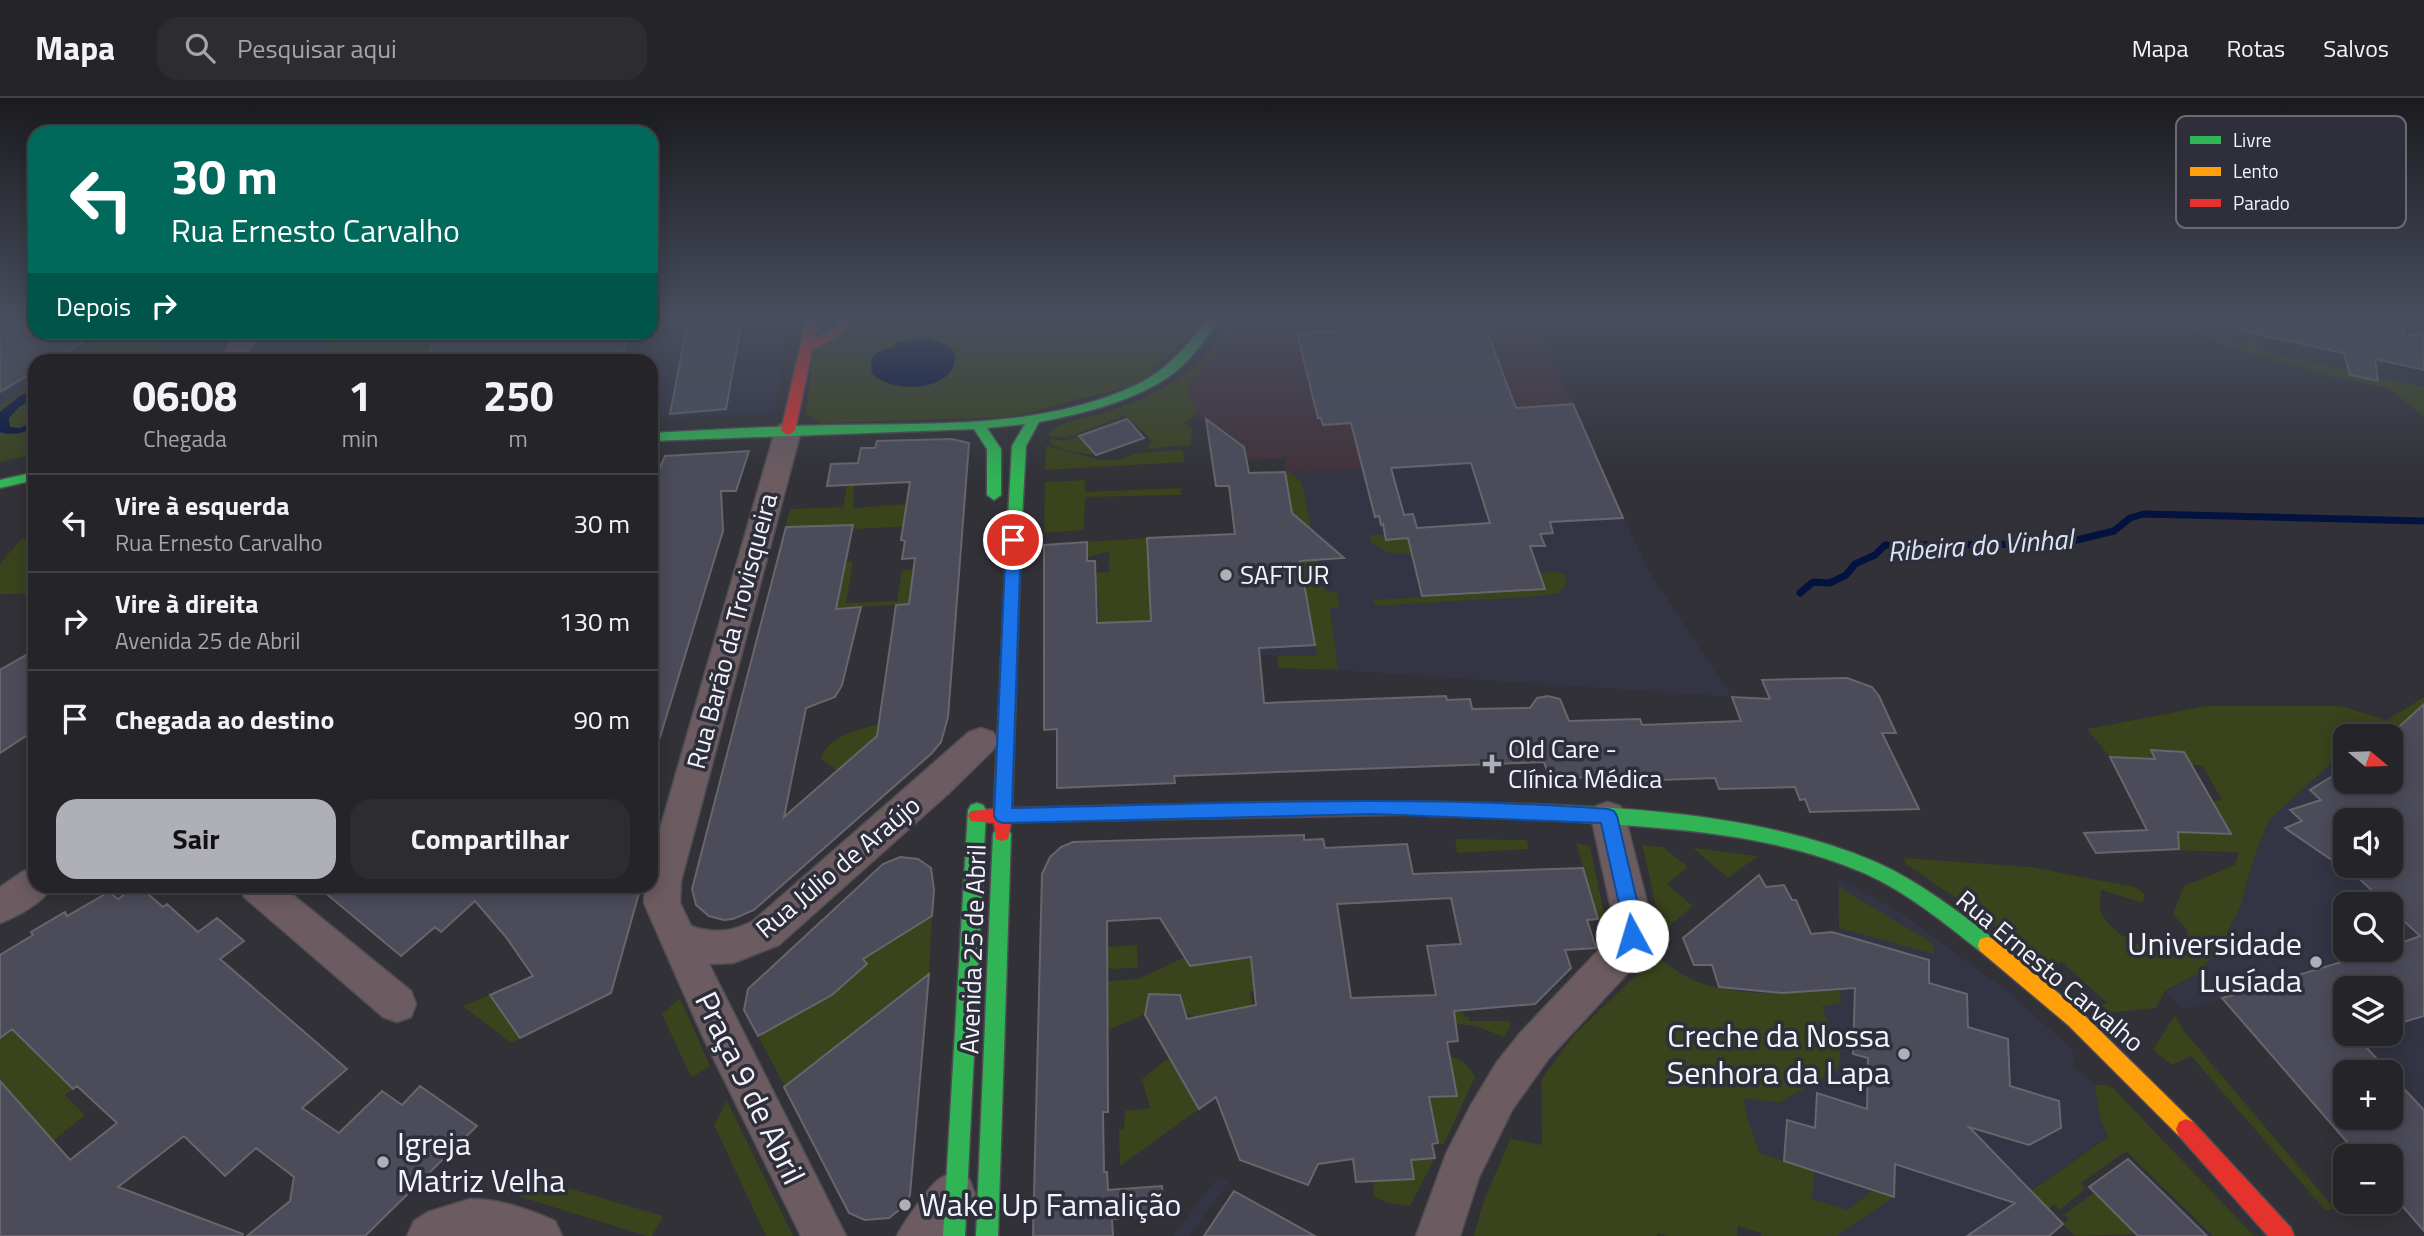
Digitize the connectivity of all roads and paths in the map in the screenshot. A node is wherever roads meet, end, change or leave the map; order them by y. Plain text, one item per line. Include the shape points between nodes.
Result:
1 (800, 374) edge
2 (1161, 374) edge
3 (1035, 417) junction
4 (979, 426) junction
5 (788, 431) junction
6 (658, 436) edge
7 (1016, 477) junction
8 (28, 478) edge
9 (995, 479) junction
10 (0, 484) edge
11 (993, 514) dead end
12 (981, 742) dead end
13 (978, 791) dead end
14 (1003, 816) junction
15 (1608, 816) junction
16 (977, 817) junction
17 (28, 888) edge
18 (265, 893) edge
19 (0, 907) edge
20 (678, 938) junction
21 (397, 1004) dead end
22 (957, 1190) junction
23 (429, 1236) edge
24 (540, 1236) edge
25 (824, 1236) edge
26 (919, 1236) edge
27 (954, 1236) edge
28 (987, 1236) edge
29 (1438, 1236) edge
30 (2283, 1236) edge

1 - 5 main road, Rua Barão da Trovisqueira
2 - 3 main road via 1143,387 1087,407
3 - 4 main road
3 - 7 main road, Avenida 25 de Abril via 1019,446
4 - 5 main road
4 - 9 main road via 994,447
5 - 6 main road
5 - 20 street, Rua Barão da Trovisqueira via 663,881 662,903
7 - 9 main road
7 - 14 main road, Avenida 25 de Abril via 1008,540
8 - 10 main road
9 - 11 main road
12 - 20 street, Rua Júlio de Araújo via 766,933 731,948 710,949
13 - 16 main road, Avenida 25 de Abril
14 - 15 main road, Rua Ernesto Carvalho via 1374,807
14 - 16 main road, Rua Ernesto Carvalho
14 - 28 main road, Avenida 25 de Abril
15 - 29 street via 1633,922 1632,936 1625,950 1521,1061 1500,1093 1454,1186
15 - 30 main road, Rua Ernesto Carvalho via 1759,832 1845,857 1898,883 2018,969 2110,1050 2204,1145
16 - 22 main road, Avenida 25 de Abril
17 - 19 street
18 - 21 street
20 - 25 street, Praça 9 de Abril
22 - 26 street
22 - 27 main road, Avenida 25 de Abril
23 - 24 street via 457,1220 471,1218

